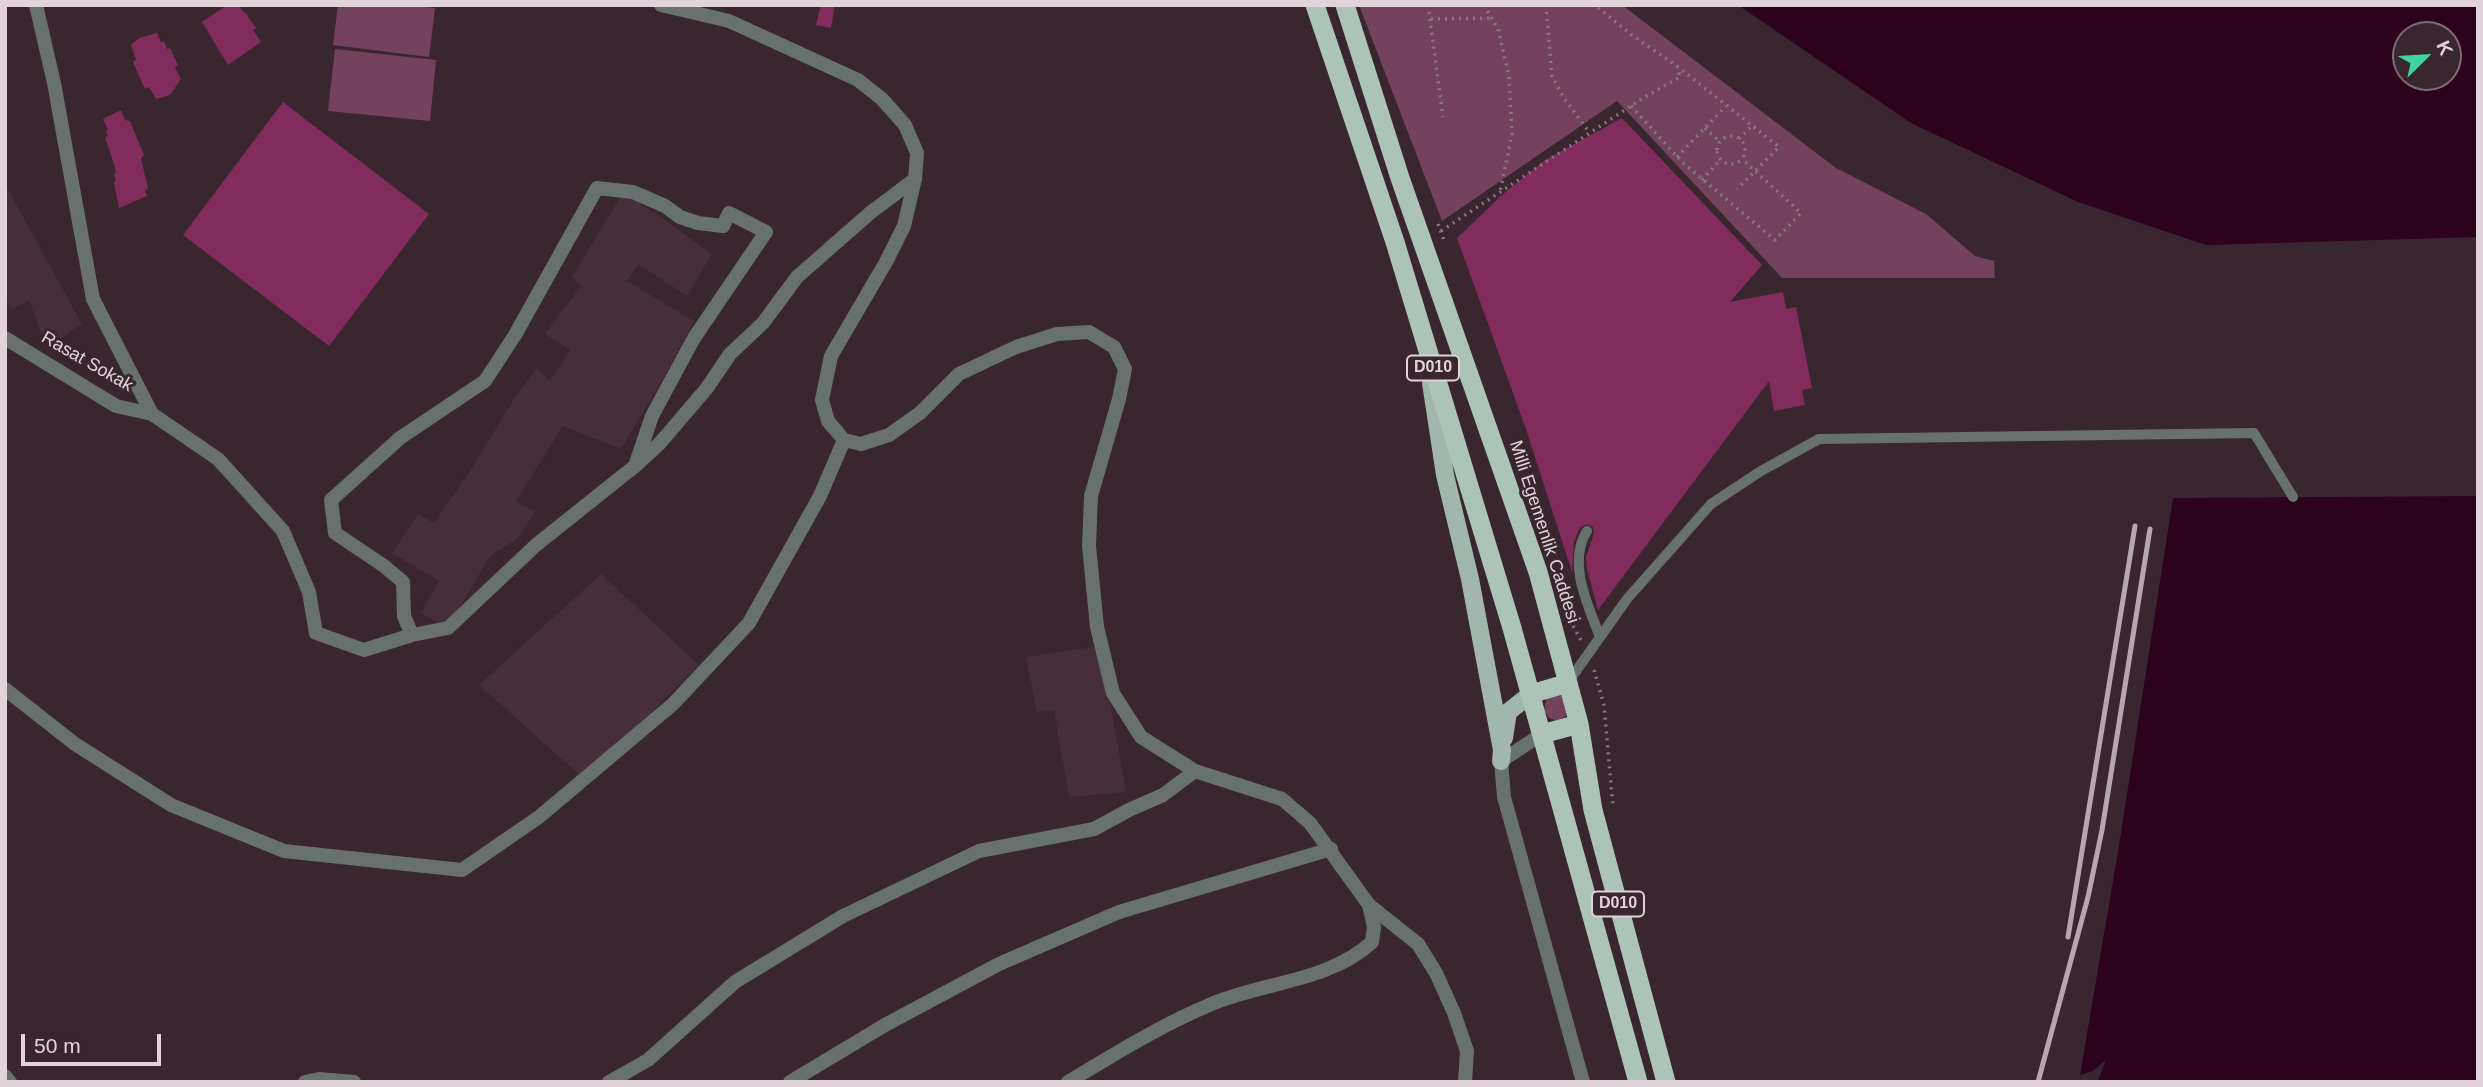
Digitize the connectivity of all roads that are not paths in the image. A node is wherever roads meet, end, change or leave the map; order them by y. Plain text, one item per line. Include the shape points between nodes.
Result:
1 (36, 5) edge
2 (661, 5) edge
3 (1315, 5) edge
4 (1345, 5) edge
5 (915, 179) junction
6 (1420, 325) junction
7 (5, 338) edge
8 (152, 414) junction
9 (844, 440) junction
10 (635, 466) junction
11 (2293, 497) dead end
12 (1587, 531) dead end
13 (412, 635) junction
14 (1600, 637) junction
15 (1568, 683) junction
16 (5, 689) edge
17 (1531, 694) junction
18 (1579, 724) junction
19 (1542, 734) junction
20 (1502, 756) junction
21 (1195, 771) junction
22 (1331, 849) junction
23 (1369, 905) junction
24 (5, 1076) edge
25 (10, 1082) edge
26 (305, 1082) edge
27 (354, 1082) edge
28 (609, 1082) edge
29 (790, 1082) edge
30 (1068, 1082) edge
31 (1465, 1082) edge
32 (1583, 1082) edge
33 (1638, 1082) edge
34 (1666, 1082) edge

1 - 8 street via 93,299
2 - 5 street via 729,21 858,80 905,125 917,153
3 - 6 highway, D010
4 - 15 highway, Milli Egemenlik Caddesi / D010 via 1400,178 1538,572
5 - 9 street via 904,226 831,356 822,400 828,422
5 - 10 street via 797,277 763,323 730,354 660,443
6 - 17 highway, D010
6 - 20 main road
7 - 8 street, Rasat Sokak via 116,406
8 - 13 street via 218,459 283,531 309,592 316,633 365,650
9 - 16 street via 820,496 749,623 673,704 539,817 462,870 284,851 171,805 75,744
9 - 21 street via 861,444 889,435 920,413 960,374 1016,347 1057,334 1090,332 1114,347 1125,369 1091,496 1089,546 1097,627 1113,693 1141,737
10 - 13 street via 536,545 448,628
10 - 13 street via 652,416 694,338 766,232 729,213 723,226 698,223 633,192 597,188 485,381 400,438 331,500 335,533 402,582 404,616
11 - 14 lane via 2254,433 1819,439 1711,504 1627,598
12 - 14 lane via 1578,562
14 - 15 lane
15 - 17 highway
15 - 18 highway, Milli Egemenlik Caddesi / D010
17 - 19 highway, D010
17 - 20 main road via 1508,712
18 - 19 highway
18 - 34 highway, Milli Egemenlik Caddesi / D010 via 1593,810
19 - 20 street
19 - 33 highway, D010
20 - 32 street via 1506,807
21 - 22 street via 1282,799
21 - 28 street via 1163,795 1094,830 979,851 843,916 735,982 648,1060
22 - 23 street
22 - 29 street via 1118,912 999,964
23 - 30 street via 1372,942 1360,954 1291,981 1216,1002 1140,1039
23 - 31 street via 1418,944 1436,973 1467,1051
24 - 25 street
26 - 27 street

